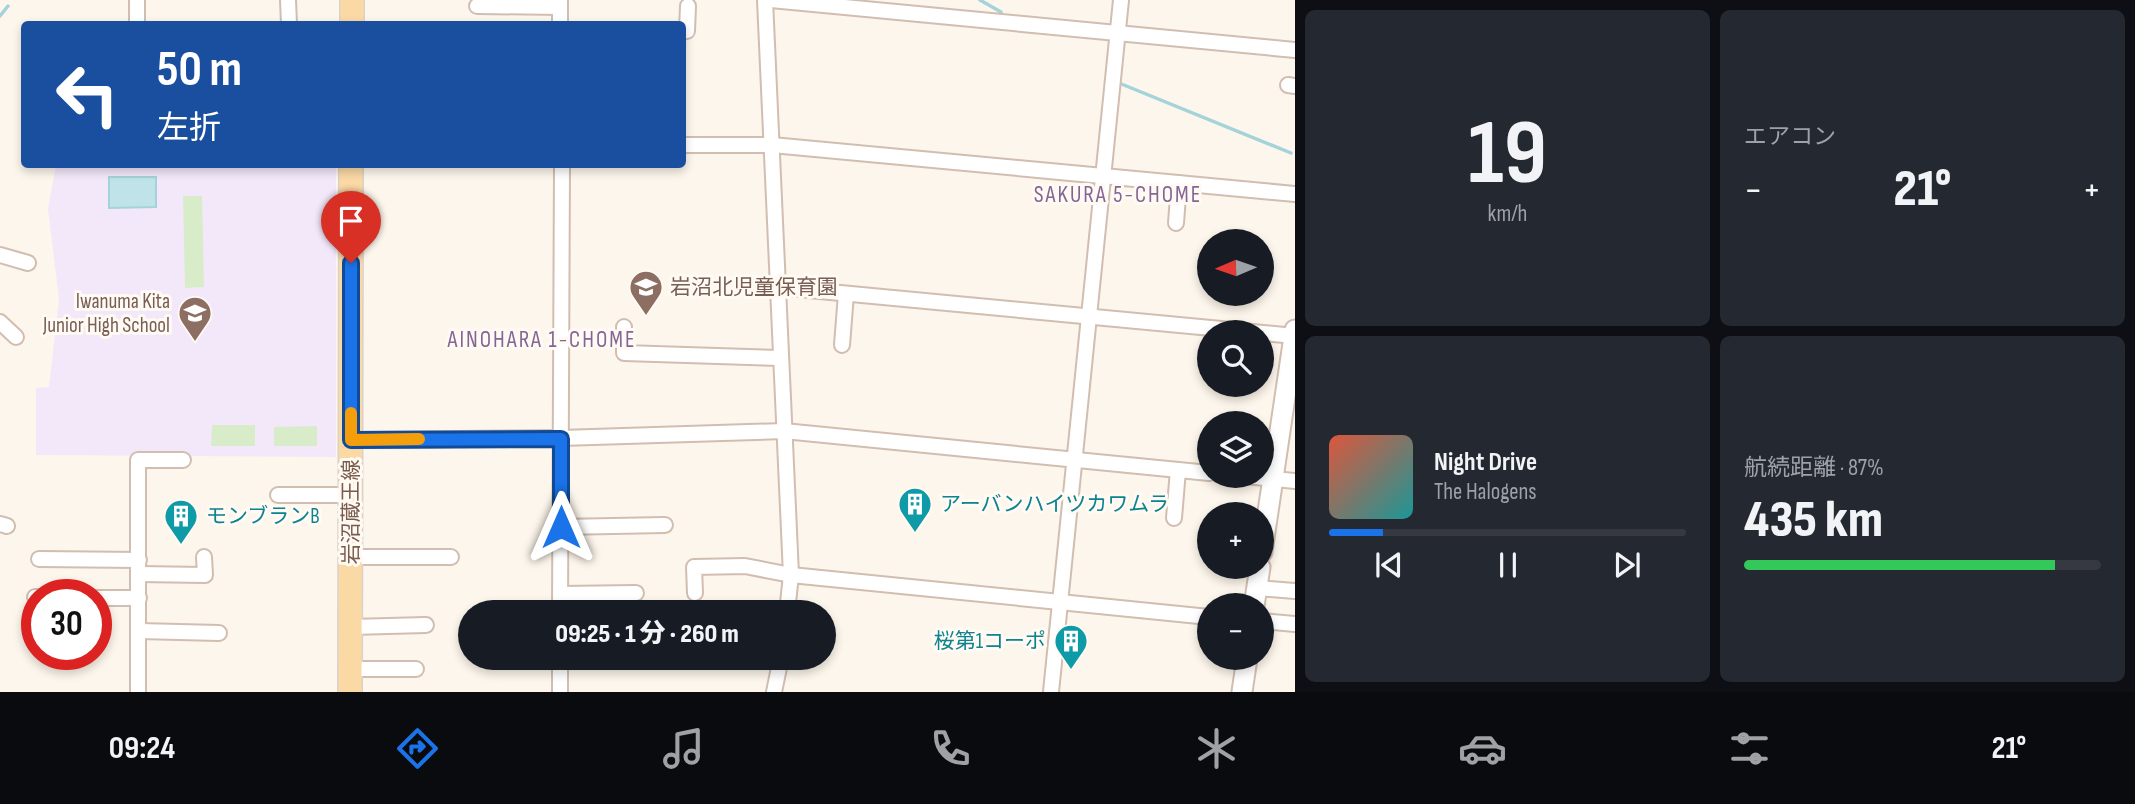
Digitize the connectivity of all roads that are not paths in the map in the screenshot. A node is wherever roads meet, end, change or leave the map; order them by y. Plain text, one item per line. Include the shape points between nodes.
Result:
1 (137, 0) edge
2 (288, 0) edge
3 (352, 0) edge
4 (765, 0) edge
5 (771, 0) edge
6 (1121, 0) edge
7 (560, 3) edge
8 (477, 6) dead end
9 (688, 6) dead end
10 (909, 6) edge
11 (137, 21) edge
12 (289, 21) edge
13 (352, 21) edge
14 (560, 21) edge
15 (1117, 31) junction
16 (686, 32) edge
17 (1295, 50) edge
18 (686, 145) edge
19 (772, 145) junction
20 (351, 168) edge
21 (562, 168) edge
22 (1102, 176) junction
23 (1180, 183) junction
24 (1295, 194) edge
25 (1176, 223) dead end
26 (0, 255) edge
27 (28, 263) dead end
28 (777, 287) junction
29 (846, 294) junction
30 (1089, 317) junction
31 (0, 321) edge
32 (624, 327) dead end
33 (1295, 334) edge
34 (16, 337) dead end
35 (842, 345) dead end
36 (780, 358) junction
37 (784, 431) junction
38 (561, 439) junction
39 (351, 440) junction
40 (183, 460) dead end
41 (1075, 461) junction
42 (1274, 465) edge
43 (1178, 470) junction
44 (1197, 472) edge
45 (1274, 478) edge
46 (1295, 481) edge
47 (278, 495) dead end
48 (351, 495) junction
49 (1174, 517) dead end
50 (666, 525) dead end
51 (561, 527) junction
52 (204, 557) dead end
53 (351, 557) junction
54 (451, 557) dead end
55 (39, 559) dead end
56 (139, 567) junction
57 (791, 575) junction
58 (1295, 591) edge
59 (636, 593) dead end
60 (695, 593) dead end
61 (561, 594) junction
62 (1274, 594) edge
63 (112, 598) edge
64 (139, 598) junction
65 (561, 600) edge
66 (788, 600) edge
67 (1061, 603) junction
68 (1197, 616) edge
69 (1274, 622) edge
70 (1295, 624) edge
71 (426, 625) dead end
72 (351, 627) junction
73 (139, 631) junction
74 (219, 633) dead end
75 (416, 669) dead end
76 (560, 670) edge
77 (779, 670) edge
78 (1245, 670) edge
79 (350, 681) edge
80 (138, 692) edge
81 (560, 692) edge
82 (774, 692) edge
83 (1051, 692) edge
84 (1242, 692) edge

1 - 11 street
2 - 12 street
3 - 13 main road
4 - 19 street
5 - 10 street
6 - 15 street
7 - 8 street
7 - 14 street
9 - 16 street
10 - 15 street
15 - 17 street
15 - 22 street
18 - 19 street
19 - 22 street
19 - 28 street
20 - 39 main road, 岩沼蔵王線
21 - 38 street
22 - 23 street
22 - 30 street
23 - 24 street
23 - 25 street
26 - 27 street
28 - 29 street
28 - 36 street
29 - 30 street
29 - 35 street
30 - 33 street
30 - 41 street
31 - 34 street
32 - 36 street via 624,353
33 - 42 street
36 - 37 street
37 - 38 street
37 - 41 street
37 - 57 street
38 - 39 street
38 - 51 street
39 - 48 main road, 岩沼蔵王線
40 - 56 street via 138,460
41 - 43 street
41 - 67 street
43 - 44 street
43 - 49 street
45 - 46 street
47 - 48 street
48 - 53 main road, 岩沼蔵王線
50 - 51 street
51 - 61 street
52 - 56 street via 205,575
53 - 54 street
53 - 72 main road, 岩沼蔵王線
55 - 56 street
56 - 64 street
57 - 60 street via 746,566 694,567
57 - 66 street
57 - 67 street
58 - 62 street
59 - 61 street
61 - 65 street
63 - 64 street
64 - 73 street
67 - 68 street
67 - 83 street
69 - 70 street
71 - 72 street
72 - 79 main road, 岩沼蔵王線
73 - 74 street
73 - 80 street
75 - 79 street
76 - 81 street
77 - 82 street
78 - 84 street

